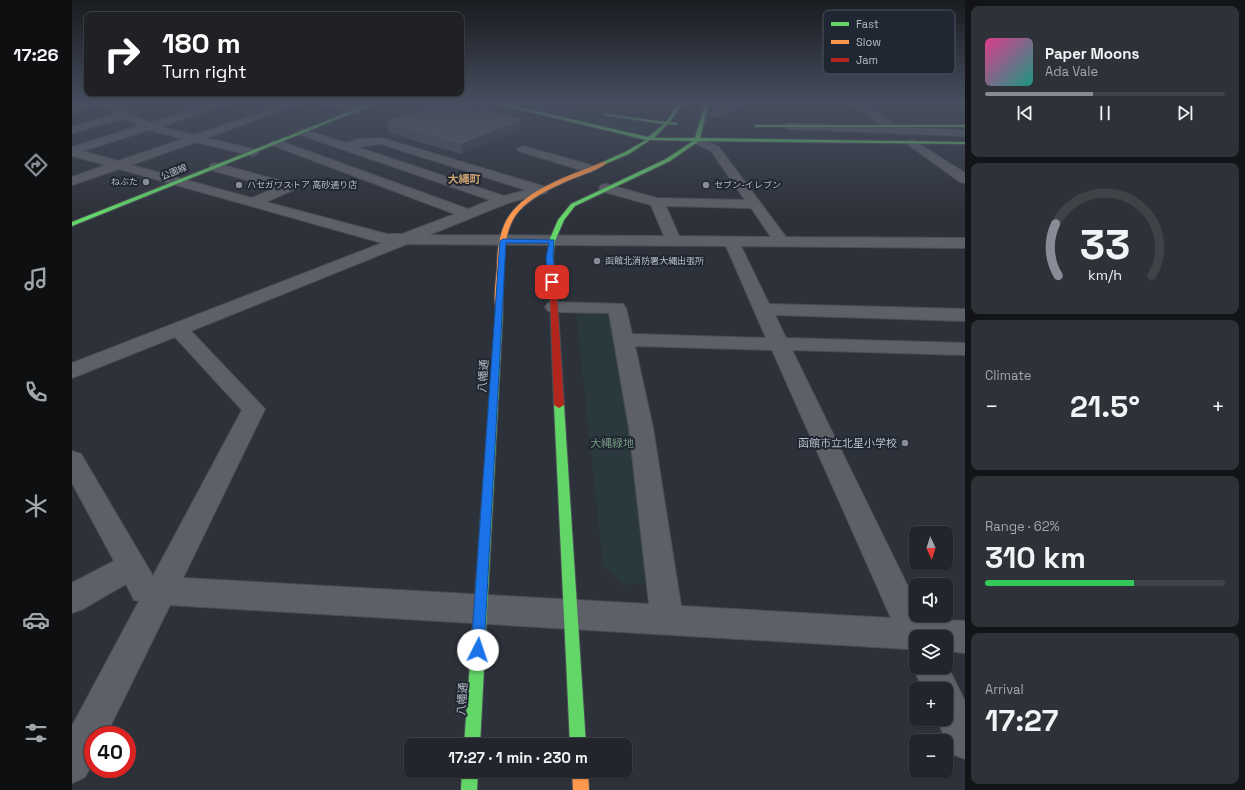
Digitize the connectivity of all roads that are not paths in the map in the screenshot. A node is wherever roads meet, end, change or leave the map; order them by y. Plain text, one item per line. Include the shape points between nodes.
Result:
1 (106, 141) edge
2 (187, 141) edge
3 (207, 141) edge
4 (281, 141) edge
5 (327, 141) edge
6 (646, 141) edge
7 (696, 141) edge
8 (699, 141) edge
9 (780, 141) edge
10 (793, 141) joint
11 (276, 143) junction
12 (913, 143) junction
13 (965, 143) edge
14 (344, 147) junction
15 (523, 148) dead end
16 (72, 152) edge
17 (252, 152) junction
18 (118, 165) junction
19 (215, 167) junction
20 (590, 169) junction
21 (965, 179) edge
22 (72, 181) edge
23 (178, 181) junction
24 (606, 188) junction
25 (541, 190) junction
26 (503, 200) junction
27 (254, 202) junction
28 (657, 202) junction
29 (754, 204) junction
30 (468, 214) junction
31 (72, 224) edge
32 (401, 240) junction
33 (503, 241) junction
34 (552, 242) junction
35 (674, 242) junction
36 (782, 242) junction
37 (732, 243) junction
38 (965, 243) edge
39 (554, 307) junction
40 (764, 309) junction
41 (965, 314) edge
42 (177, 328) junction
43 (623, 340) junction
44 (780, 344) junction
45 (965, 350) edge
46 (72, 371) edge
47 (72, 460) edge
48 (132, 566) junction
49 (162, 591) junction
50 (72, 599) edge
51 (480, 607) junction
52 (571, 614) junction
53 (667, 620) junction
54 (913, 630) edge
55 (909, 636) edge
56 (953, 637) edge
57 (965, 637) edge
58 (953, 715) edge
59 (472, 738) edge
60 (578, 738) edge
61 (965, 741) edge
62 (72, 764) edge
63 (470, 778) edge
64 (580, 778) edge
65 (469, 790) edge
66 (581, 790) edge

1 - 16 street
2 - 18 street
3 - 17 street
4 - 11 street, 公園線
5 - 14 street
6 - 20 street, 八幡通 via 624,155
7 - 24 street via 668,160
8 - 29 street via 715,149
9 - 10 street
10 - 12 street
11 - 17 street, 公園線
11 - 30 street
12 - 13 street
12 - 21 street
14 - 25 street via 360,142 382,141
14 - 26 street
15 - 20 street
16 - 18 street
17 - 19 street, 公園線
18 - 22 street
18 - 23 street
19 - 23 street, 公園線
19 - 27 street via 288,187
20 - 25 street, 八幡通
23 - 27 street
23 - 31 street, 公園線
24 - 28 street
24 - 34 street via 573,205 561,220
25 - 26 street
25 - 33 street, 八幡通 via 522,205 509,220
26 - 30 street
27 - 32 street via 386,239
28 - 29 street
28 - 35 street
29 - 36 street
30 - 32 street
32 - 33 street
32 - 42 street
33 - 34 street
33 - 51 street, 八幡通
34 - 35 street
34 - 39 street via 550,258
35 - 37 street
36 - 37 street
36 - 38 street
37 - 40 street
39 - 43 street via 617,308
39 - 52 street
40 - 41 street
40 - 44 street
42 - 46 street
42 - 49 street via 254,409
43 - 44 street
43 - 53 street via 642,428
44 - 45 street
44 - 54 street
47 - 48 street
48 - 49 street via 145,590
48 - 50 street
49 - 51 street
49 - 62 street
51 - 52 street
51 - 59 street, 八幡通
52 - 53 street
52 - 60 street
53 - 55 street
56 - 57 street
58 - 61 street
63 - 65 street
64 - 66 street

